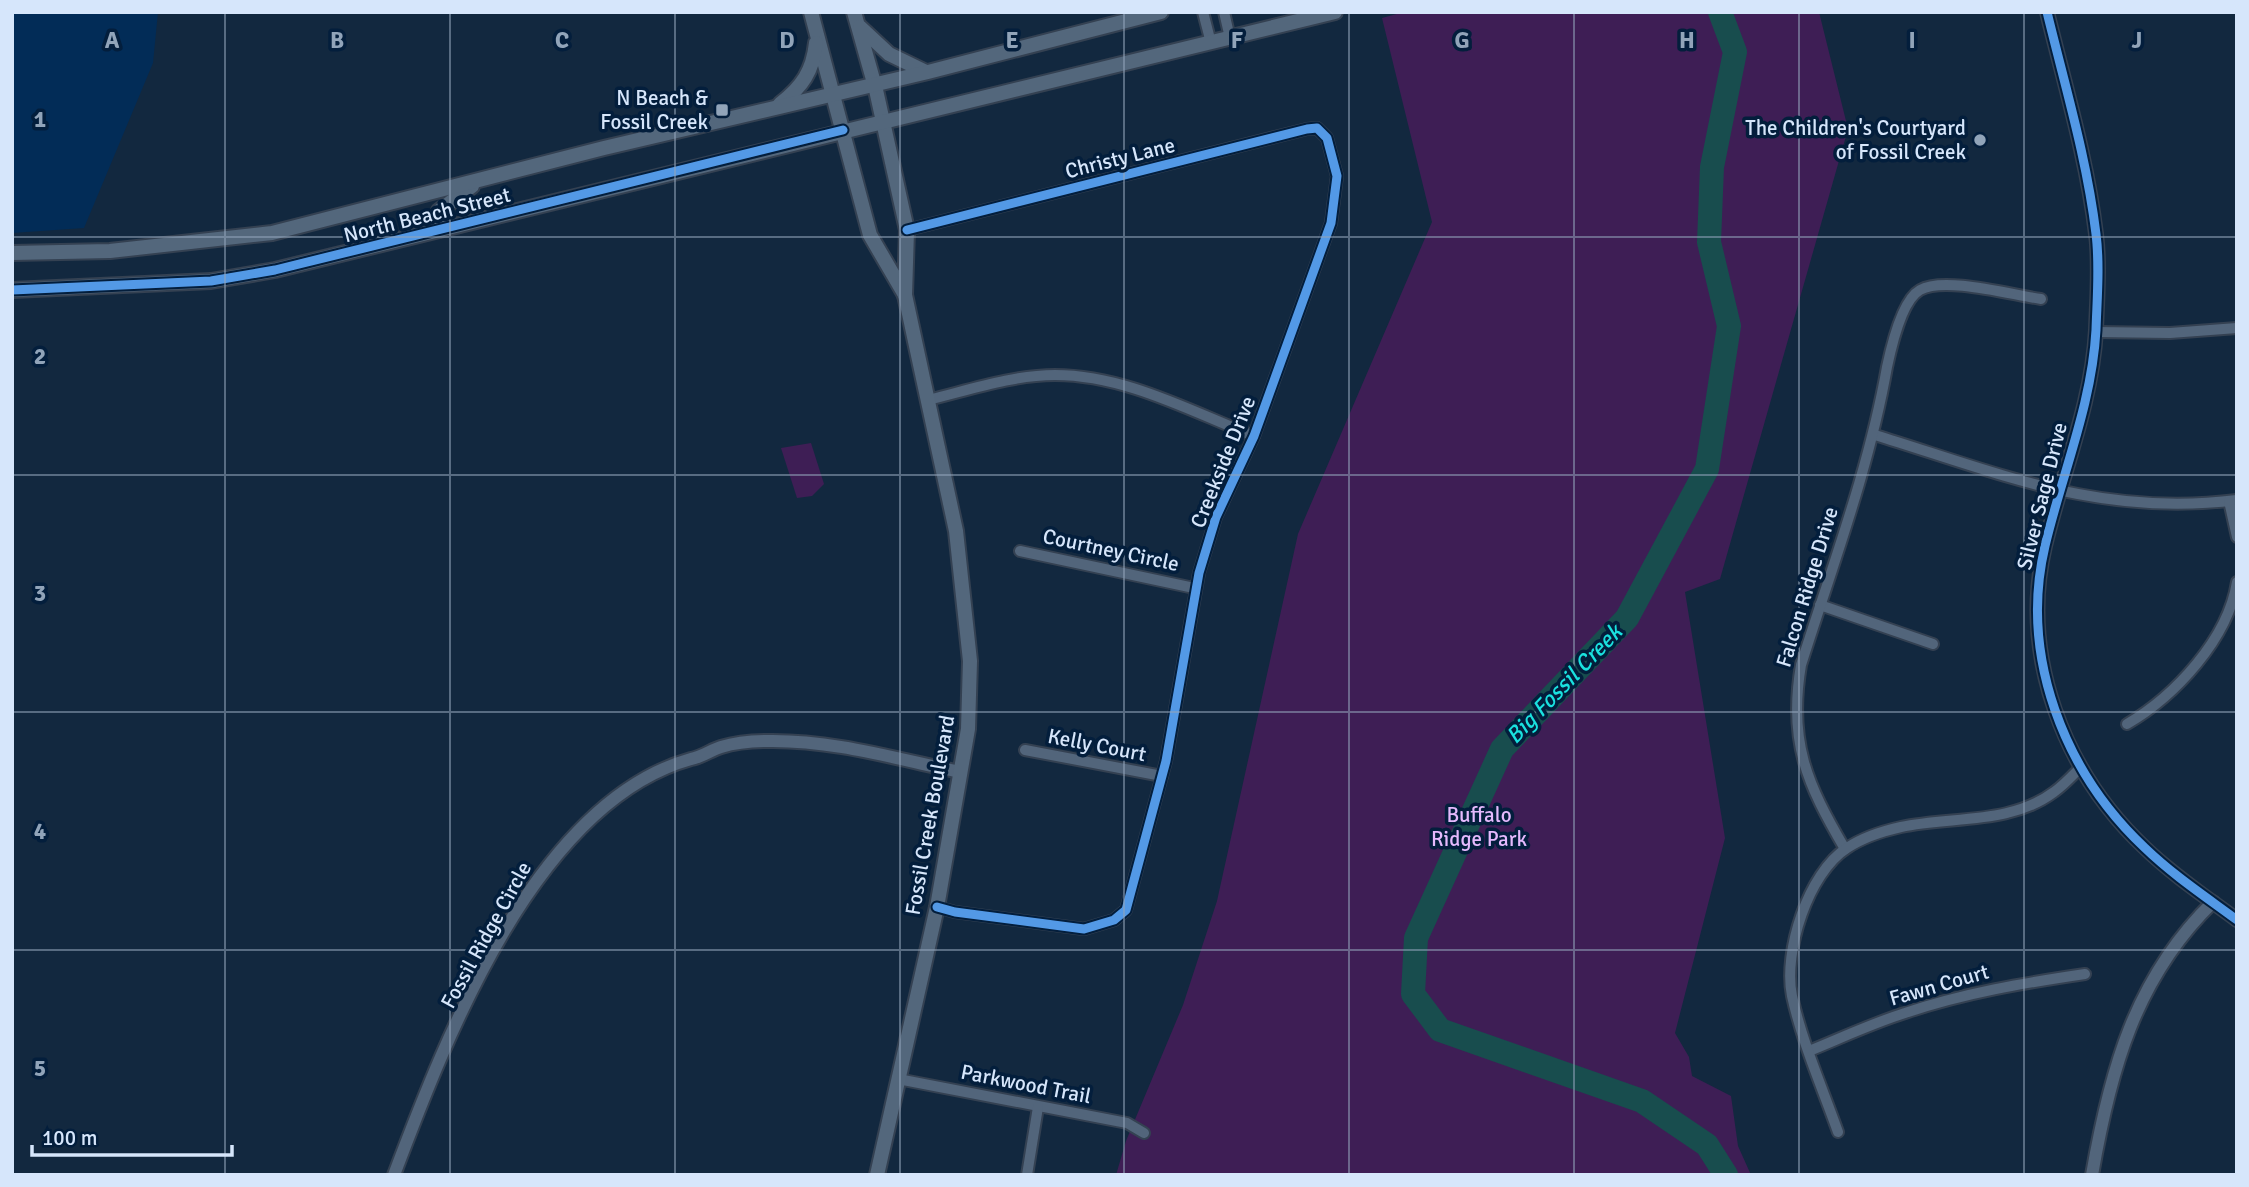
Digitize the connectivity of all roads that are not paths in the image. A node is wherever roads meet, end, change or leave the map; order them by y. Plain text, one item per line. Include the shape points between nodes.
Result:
1 (811, 12) edge
2 (1161, 12) edge
3 (1203, 12) edge
4 (1224, 12) edge
5 (1335, 12) edge
6 (2047, 12) edge
7 (855, 18) edge
8 (817, 35) junction
9 (1230, 38) junction
10 (1211, 43) junction
11 (928, 72) junction
12 (874, 85) junction
13 (834, 94) junction
14 (776, 108) junction
15 (883, 120) junction
16 (843, 130) junction
17 (1332, 149) joint
18 (475, 183) junction
19 (438, 230) junction
20 (907, 230) junction
21 (12, 253) edge
22 (12, 290) edge
23 (905, 295) junction
24 (2041, 299) dead end
25 (2237, 328) edge
26 (2096, 332) junction
27 (928, 400) junction
28 (1875, 435) junction
29 (1254, 436) junction
30 (2059, 492) junction
31 (2233, 500) edge
32 (2237, 537) edge
33 (1020, 551) dead end
34 (2237, 582) edge
35 (1194, 588) junction
36 (1820, 605) junction
37 (1933, 644) dead end
38 (2127, 724) dead end
39 (1026, 750) dead end
40 (2081, 767) junction
41 (960, 772) junction
42 (1162, 776) junction
43 (1845, 849) junction
44 (2213, 902) junction
45 (937, 907) junction
46 (2237, 920) edge
47 (2085, 974) dead end
48 (1809, 1051) junction
49 (898, 1079) junction
50 (1038, 1107) junction
51 (1838, 1132) dead end
52 (1144, 1133) dead end
53 (394, 1175) edge
54 (877, 1175) edge
55 (1027, 1175) edge
56 (2092, 1175) edge

1 - 8 main road, Fossil Creek Boulevard
2 - 11 main road, North Beach Street
3 - 10 street
4 - 9 street
5 - 9 main road, North Beach Street
6 - 26 street, Silver Sage Drive via 2082,149 2097,237
7 - 11 main road via 889,54
7 - 12 main road, Fossil Creek Boulevard
8 - 13 main road, Fossil Creek Boulevard
8 - 14 main road via 815,59 806,80
9 - 10 main road, North Beach Street
10 - 15 main road, North Beach Street
11 - 12 main road, North Beach Street
12 - 13 main road, North Beach Street
12 - 15 main road, Fossil Creek Boulevard
13 - 14 main road, North Beach Street
13 - 16 main road, Fossil Creek Boulevard
14 - 18 main road, North Beach Street
15 - 16 main road, North Beach Street
15 - 20 main road, Fossil Creek Boulevard
16 - 19 main road, North Beach Street
16 - 23 main road, Fossil Creek Boulevard via 870,235
17 - 20 street, Christy Lane via 1317,128 1307,129
17 - 29 street, Creekside Drive via 1337,176 1331,223
18 - 19 main road via 439,211
18 - 21 main road, North Beach Street via 272,233 110,251
19 - 22 main road, North Beach Street via 211,281
20 - 23 main road, Fossil Creek Boulevard
23 - 27 main road, Fossil Creek Boulevard
24 - 28 street, Falcon Ridge Drive via 1948,285 1916,292 1905,308 1891,349
25 - 26 street
26 - 30 street, Silver Sage Drive via 2078,431
27 - 29 street via 1028,377 1100,378
27 - 41 main road, Fossil Creek Boulevard via 957,531 966,604 968,729
28 - 30 street
28 - 36 street, Falcon Ridge Drive
29 - 35 street, Creekside Drive via 1216,517
30 - 31 street via 2133,504
30 - 40 street, Silver Sage Drive via 2040,568 2037,626 2056,718
31 - 32 street
33 - 35 street, Courtney Circle
34 - 38 street via 2225,621 2196,664 2145,713
35 - 42 street, Creekside Drive
36 - 37 street
36 - 43 street, Falcon Ridge Drive via 1801,665 1796,727 1803,767 1815,798
39 - 42 street, Kelly Court
40 - 43 street via 2055,792 2011,813 1899,827
40 - 44 street, Silver Sage Drive via 2116,818 2145,848
41 - 45 main road, Fossil Creek Boulevard
41 - 53 street, Fossil Ridge Circle via 848,746 767,741 722,747 677,762 624,791 546,865 522,904 480,978
42 - 45 street, Creekside Drive via 1126,910 1114,920 1094,928
43 - 48 street via 1823,872 1806,902 1792,949 1792,995
44 - 46 street, Silver Sage Drive
44 - 56 street via 2179,940 2129,1025
45 - 49 main road, Fossil Creek Boulevard
47 - 48 street, Fawn Court via 1954,998
48 - 51 street
49 - 50 street, Parkwood Trail
49 - 54 main road, Fossil Creek Boulevard
50 - 52 street, Parkwood Trail via 1127,1123
50 - 55 street

